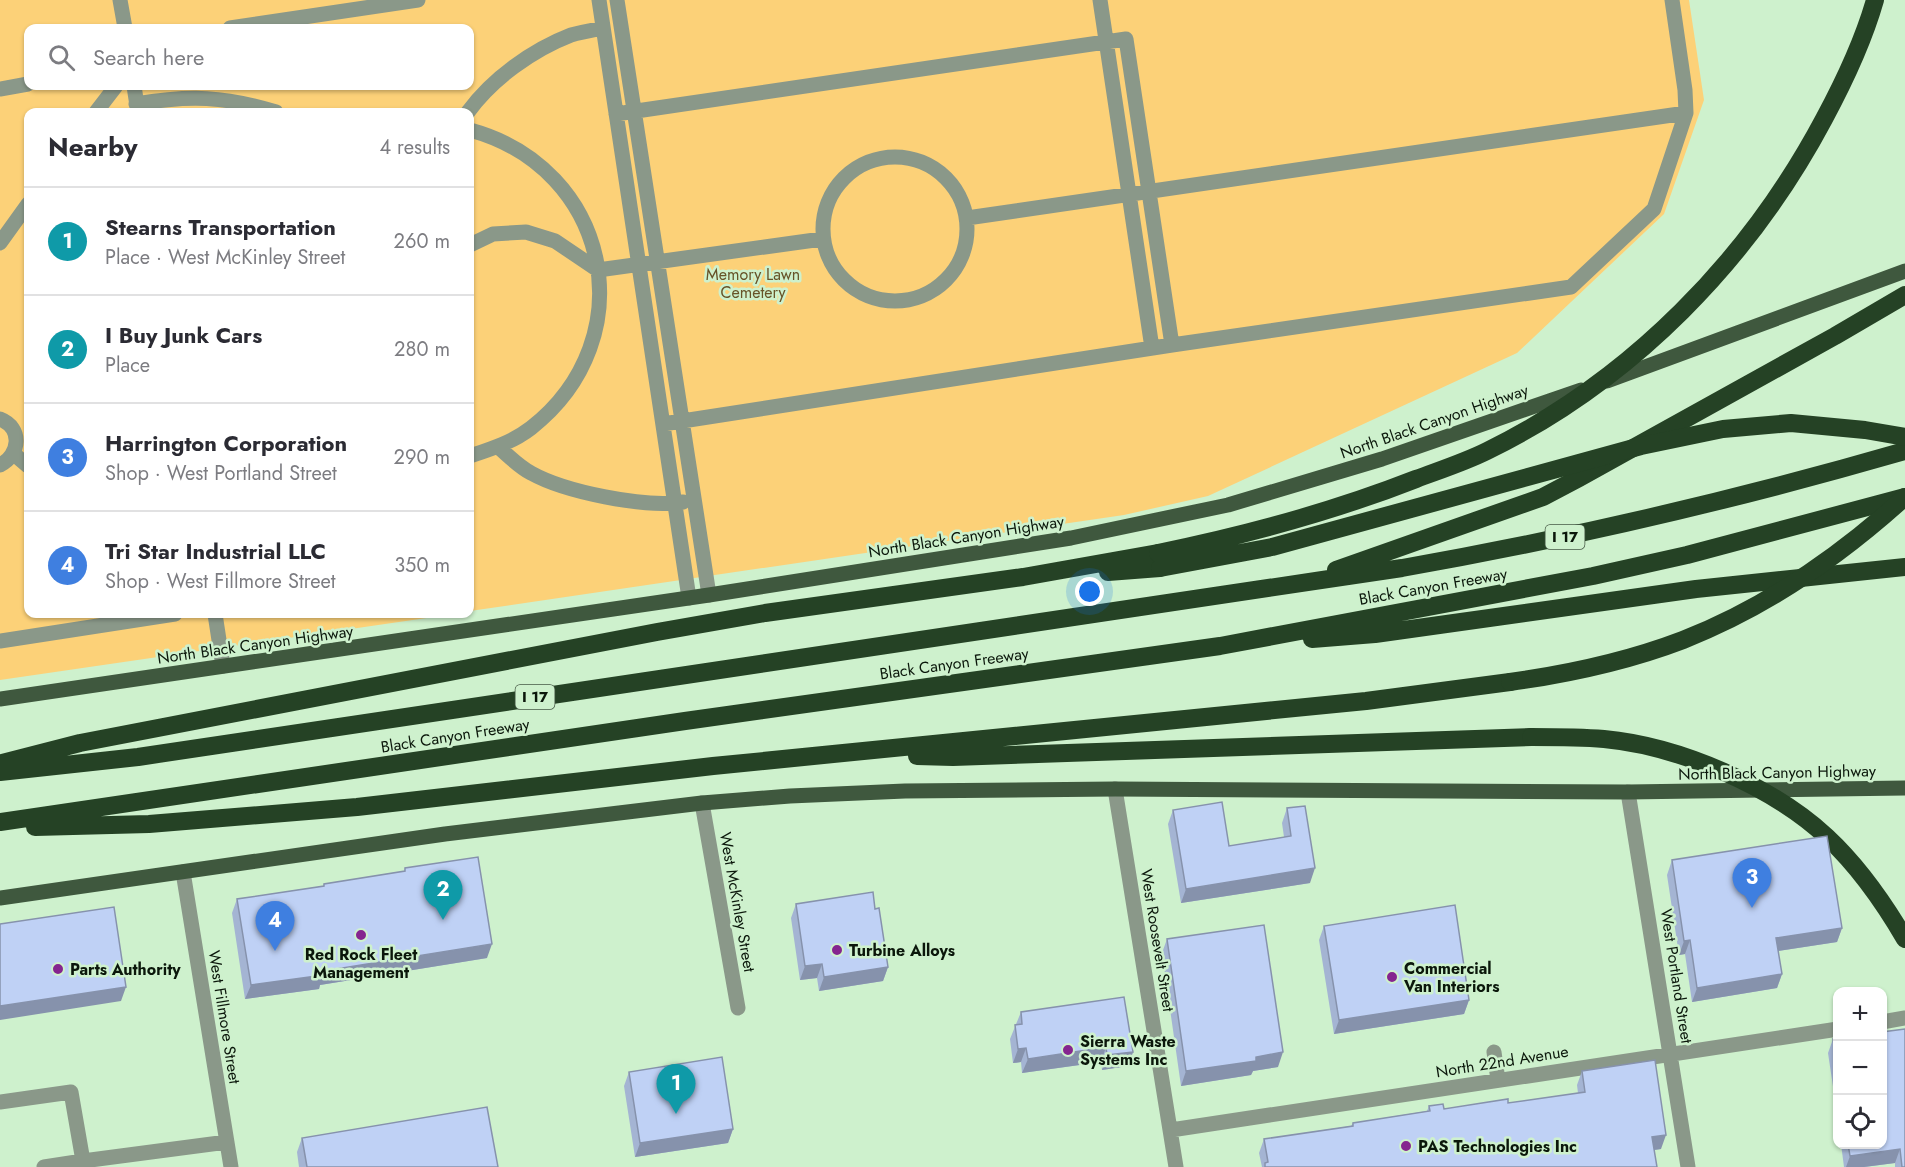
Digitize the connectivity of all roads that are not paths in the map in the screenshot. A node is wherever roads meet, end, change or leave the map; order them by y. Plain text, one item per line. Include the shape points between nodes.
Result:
1 (120, 0) edge
2 (418, 0) edge
3 (599, 0) edge
4 (617, 0) edge
5 (1100, 0) edge
6 (1672, 0) edge
7 (1875, 0) edge
8 (124, 24) edge
9 (257, 24) edge
10 (603, 28) junction
11 (1107, 42) junction
12 (24, 85) edge
13 (0, 88) edge
14 (114, 90) edge
15 (135, 90) edge
16 (99, 108) edge
17 (137, 108) edge
18 (262, 108) edge
19 (472, 108) edge
20 (634, 111) junction
21 (1686, 113) junction
22 (616, 114) junction
23 (474, 131) edge
24 (1149, 191) junction
25 (1129, 194) junction
26 (24, 210) edge
27 (967, 218) junction
28 (822, 239) junction
29 (0, 243) edge
30 (474, 243) edge
31 (657, 262) junction
32 (639, 264) junction
33 (598, 270) junction
34 (1905, 271) edge
35 (1905, 295) edge
36 (1172, 345) junction
37 (1152, 348) junction
38 (0, 419) edge
39 (682, 421) junction
40 (663, 424) junction
41 (1905, 437) edge
42 (498, 447) junction
43 (1905, 451) edge
44 (14, 454) junction
45 (474, 455) edge
46 (24, 463) edge
47 (0, 465) edge
48 (1905, 497) edge
49 (694, 501) junction
50 (675, 504) junction
51 (1159, 561) junction
52 (1905, 567) edge
53 (1293, 585) junction
54 (709, 595) junction
55 (689, 598) junction
56 (149, 618) edge
57 (216, 618) edge
58 (0, 641) edge
59 (1220, 646) junction
60 (223, 666) junction
61 (0, 699) edge
62 (849, 754) junction
63 (0, 764) edge
64 (0, 772) edge
65 (1905, 788) edge
66 (1115, 789) junction
67 (1628, 792) junction
68 (702, 803) junction
69 (0, 822) edge
70 (0, 827) edge
71 (183, 872) junction
72 (0, 898) edge
73 (1905, 939) edge
74 (738, 1008) dead end
75 (1905, 1018) edge
76 (1887, 1021) edge
77 (1833, 1030) edge
78 (1494, 1052) dead end
79 (1671, 1053) junction
80 (1498, 1080) junction
81 (0, 1102) edge
82 (1171, 1130) junction
83 (226, 1142) junction
84 (83, 1161) junction
85 (44, 1167) edge
86 (231, 1167) edge
87 (1176, 1167) edge
88 (1688, 1167) edge

1 - 8 street
2 - 9 street
3 - 10 street
4 - 20 street
5 - 11 street
6 - 21 street
7 - 51 highway, bridge via 1846,77 1793,175 1743,244 1689,305 1631,358 1570,403 1487,451 1326,512
10 - 19 street via 572,35 537,52 503,75
10 - 22 street
11 - 20 street
11 - 24 street via 1126,39
11 - 25 street
12 - 13 street
14 - 16 street
15 - 17 street
17 - 18 street via 171,98 208,98
20 - 22 street
20 - 31 street
21 - 24 street
21 - 36 street via 1654,209 1571,287
22 - 32 street
23 - 33 street via 525,153 552,176 574,203 590,235
24 - 25 street
24 - 36 street
25 - 27 street
25 - 37 street
26 - 29 street
27 - 28 street via 958,194 942,174 921,161 896,156 872,160 849,172 833,190 823,214
27 - 28 street via 967,241 960,263 946,281 927,295 905,302 882,302 860,294 842,280 829,261
28 - 31 street
30 - 33 street via 493,234 526,232 555,241
31 - 32 street
31 - 39 street
32 - 33 street
32 - 40 street
33 - 42 street via 599,306 592,342 578,376 557,405 530,429
34 - 54 main road, North Black Canyon Highway via 1382,459 1228,505 1071,538
35 - 53 highway via 1542,497
36 - 37 street
37 - 39 street
38 - 44 street via 15,432
39 - 40 street
39 - 49 street
40 - 50 street
41 - 51 highway, bridge via 1791,423 1723,429 1641,446 1272,547
42 - 45 street
42 - 50 street via 530,473 585,494
43 - 53 highway, Black Canyon Freeway / I 17 via 1595,530
44 - 46 street
44 - 47 street
48 - 59 highway, Black Canyon Freeway via 1593,576
48 - 62 highway, bridge via 1815,569 1731,618 1682,640 1607,663 1545,678 1366,701
49 - 50 street
49 - 54 street
50 - 55 street
51 - 63 highway via 765,613 80,743
52 - 59 highway via 1707,588 1375,634
53 - 64 highway, Black Canyon Freeway / I 17 via 138,757
54 - 55 main road, North Black Canyon Highway
55 - 60 main road, North Black Canyon Highway
56 - 58 street
57 - 60 street
59 - 69 highway, Black Canyon Freeway
60 - 61 main road, North Black Canyon Highway
62 - 70 highway via 357,807 149,824
62 - 73 highway, bridge via 953,757 1531,736 1606,739 1714,766 1797,814 1827,838 1869,885
65 - 67 main road, North Black Canyon Highway
66 - 67 main road, North Black Canyon Highway
66 - 68 main road, North Black Canyon Highway via 905,791
66 - 82 street, West Roosevelt Street
67 - 79 street, West Portland Street
68 - 71 main road, North Black Canyon Highway via 446,834
68 - 74 street, West McKinley Street
71 - 72 main road, North Black Canyon Highway
71 - 83 street, West Fillmore Street
75 - 76 street
77 - 79 street, North 22nd Avenue
78 - 80 street
79 - 80 street, North 22nd Avenue
79 - 88 street, West Portland Street
80 - 82 street, North 22nd Avenue
81 - 84 street via 71,1092
82 - 87 street, West Roosevelt Street
83 - 84 street
83 - 86 street, West Fillmore Street
84 - 85 street

